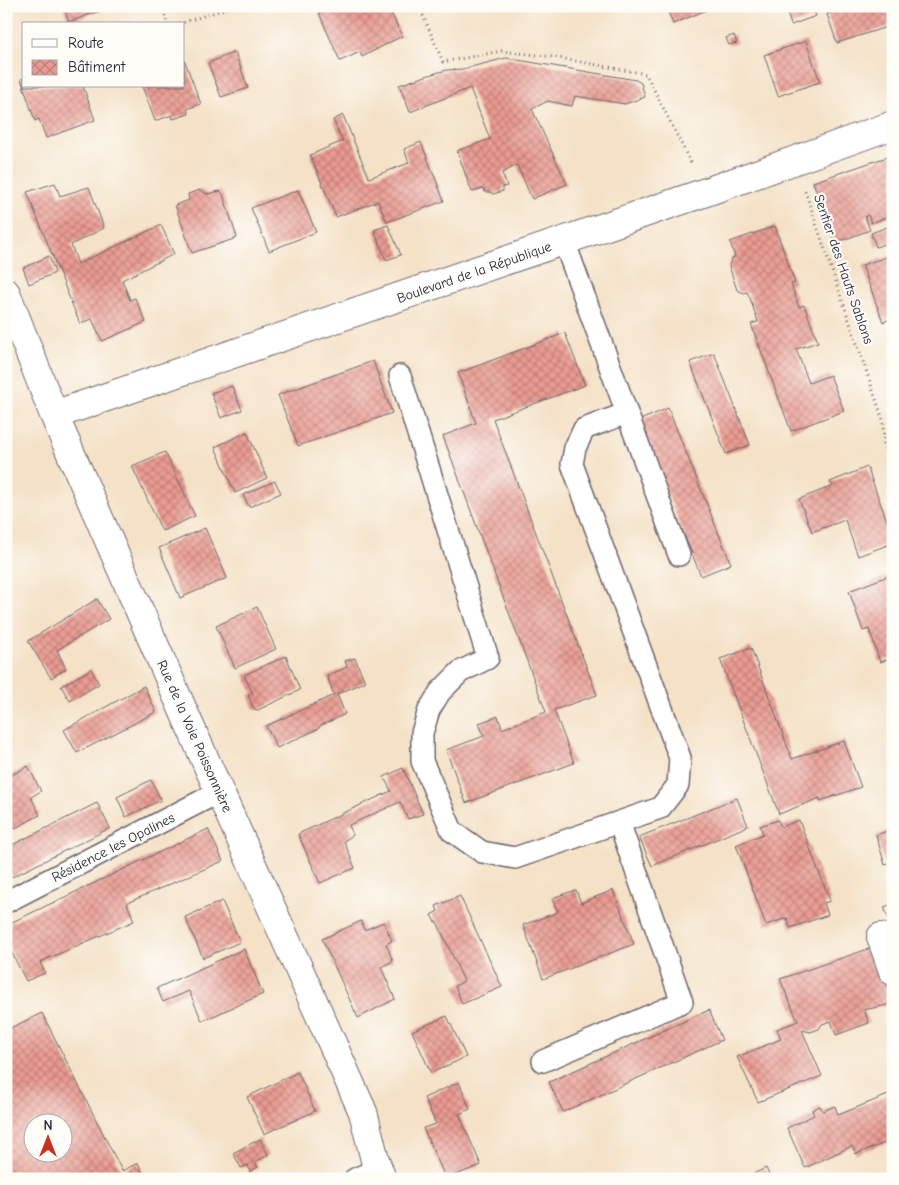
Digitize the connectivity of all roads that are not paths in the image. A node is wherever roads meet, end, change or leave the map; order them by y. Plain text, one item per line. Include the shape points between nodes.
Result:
1 (893, 125) edge
2 (564, 241) junction
3 (6, 293) edge
4 (400, 376) dead end
5 (627, 413) junction
6 (54, 415) junction
7 (679, 555) dead end
8 (219, 792) junction
9 (619, 822) junction
10 (6, 902) edge
11 (881, 937) dead end
12 (893, 971) edge
13 (543, 1061) dead end
14 (372, 1176) edge

1 - 2 street, Boulevard de la République
2 - 5 lane
2 - 6 street, Boulevard de la République
3 - 6 street, Rue de la Voie Poissonnière
4 - 9 lane via 488,658 460,672 440,692 429,710 422,733 422,761 452,831 482,852 514,858
5 - 7 lane
5 - 9 lane via 584,429 572,464 680,758 678,785 660,808
6 - 8 street, Rue de la Voie Poissonnière
8 - 10 lane, Résidence les Opalines
8 - 14 street, Rue de la Voie Poissonnière via 363,1112 374,1160
9 - 13 lane via 682,1002
11 - 12 street

